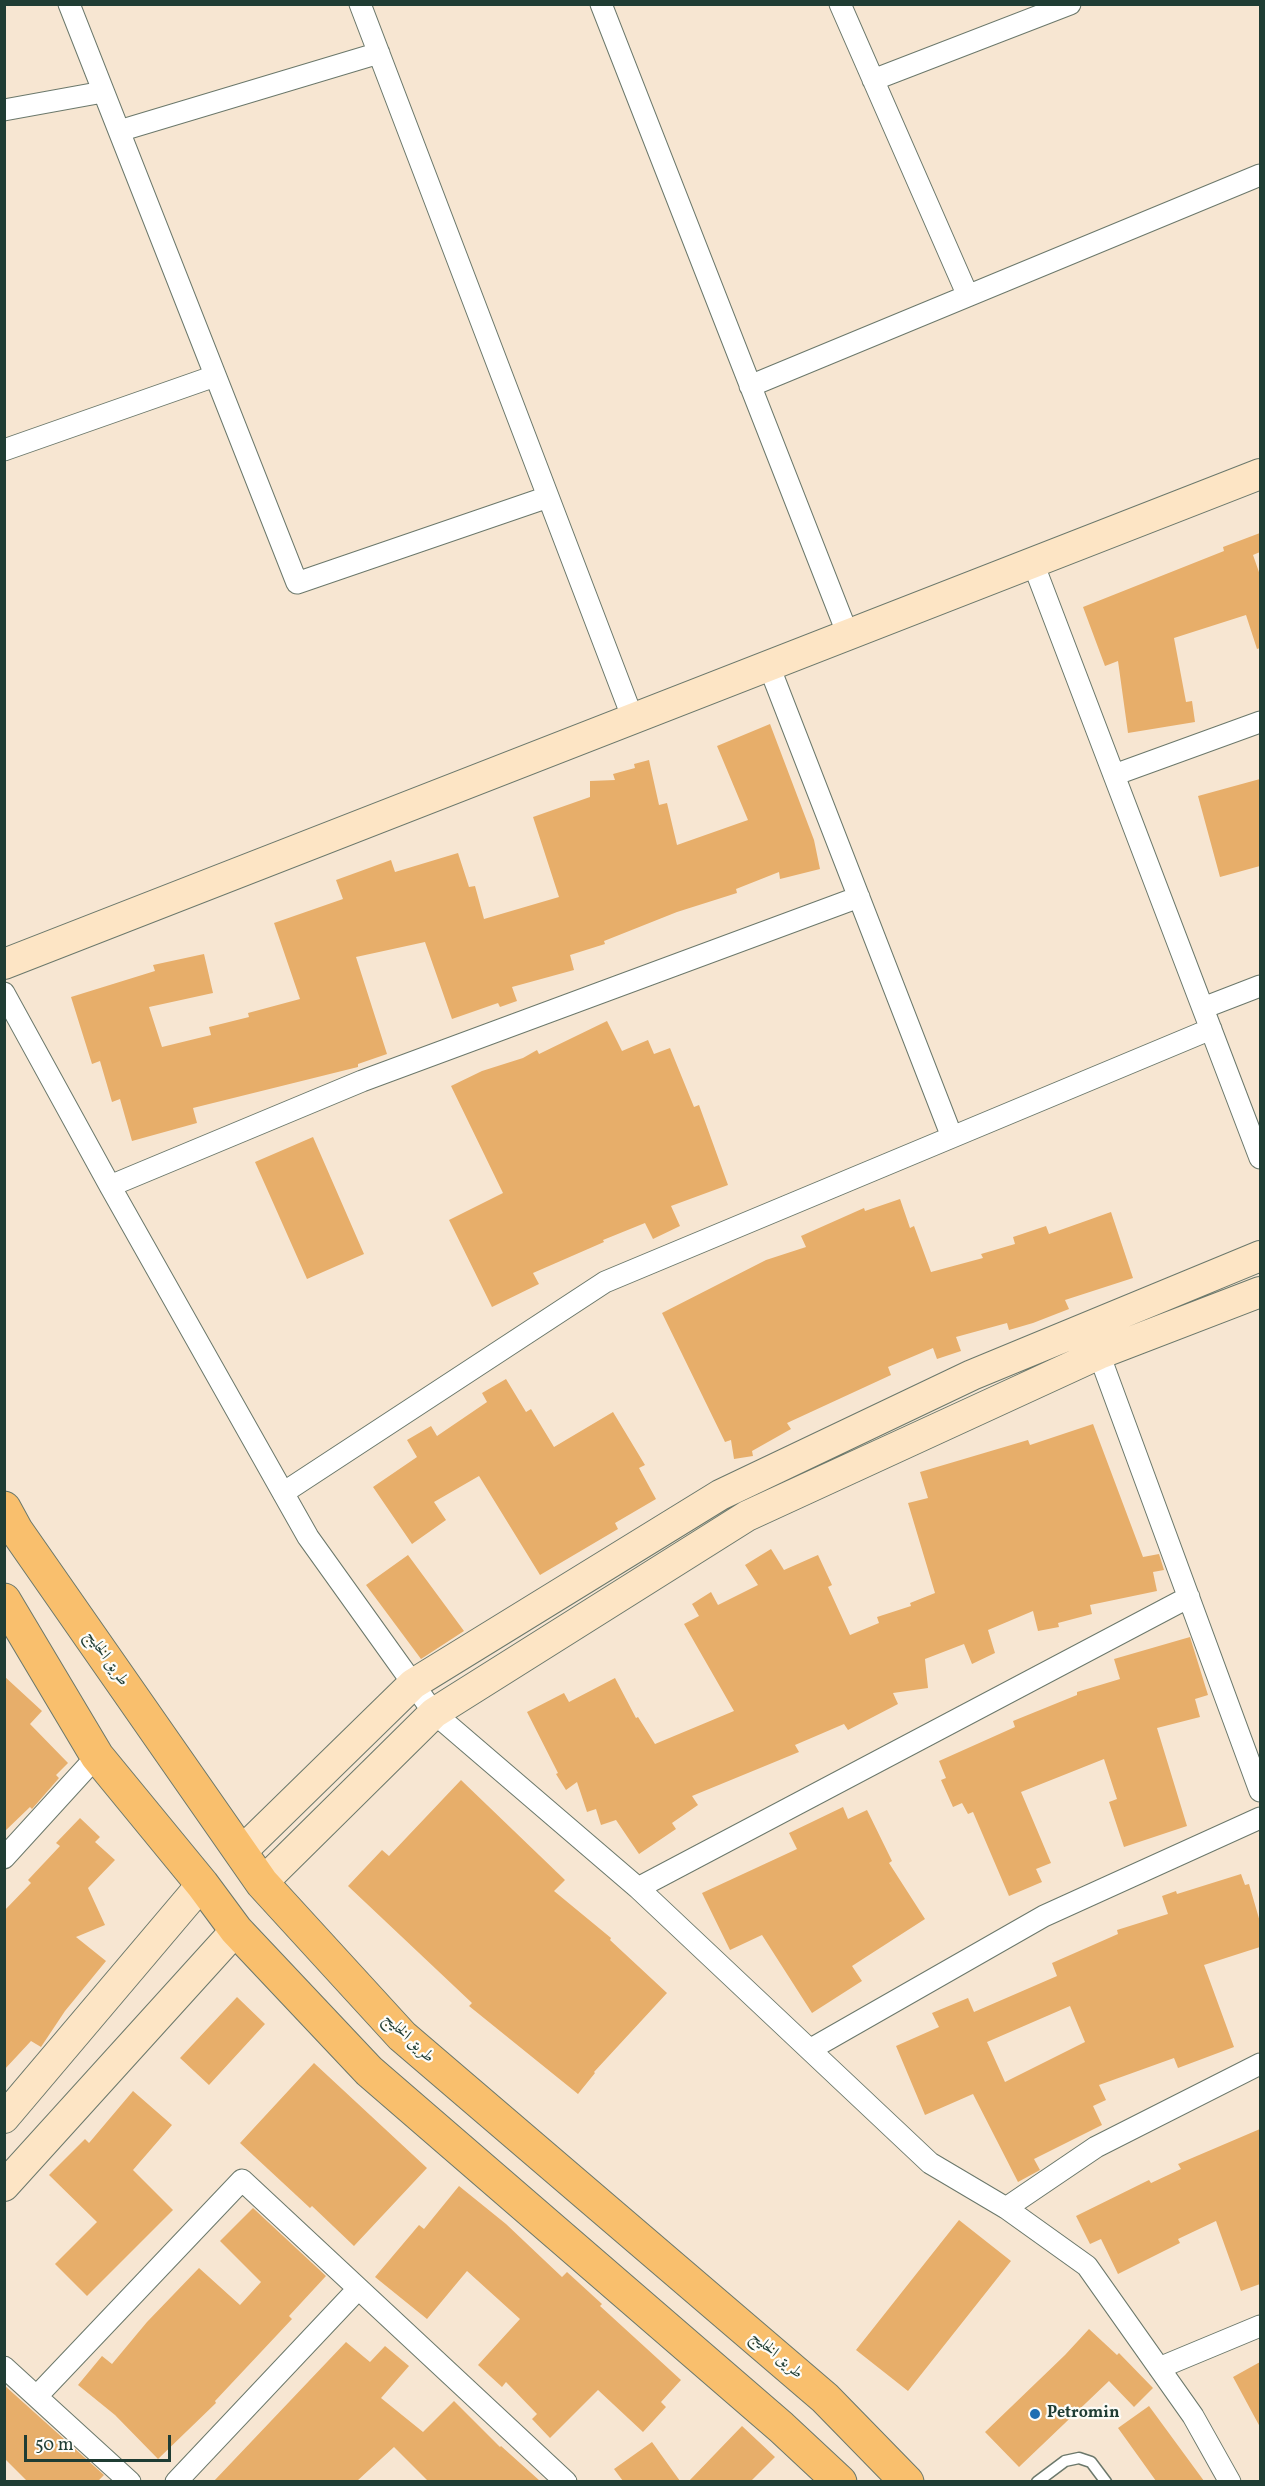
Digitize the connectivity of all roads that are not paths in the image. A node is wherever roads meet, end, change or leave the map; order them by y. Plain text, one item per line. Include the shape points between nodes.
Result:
1 (69, 4) edge
2 (360, 4) edge
3 (601, 4) edge
4 (840, 4) edge
5 (1070, 4) edge
6 (379, 53) junction
7 (873, 80) junction
8 (103, 92) junction
9 (4, 110) edge
10 (119, 131) junction
11 (1260, 175) edge
12 (968, 296) junction
13 (216, 376) junction
14 (750, 386) junction
15 (4, 450) edge
16 (1260, 474) edge
17 (548, 498) junction
18 (1033, 563) junction
19 (848, 635) junction
20 (769, 666) junction
21 (633, 719) junction
22 (1260, 722) edge
23 (1114, 775) junction
24 (859, 897) junction
25 (4, 964) edge
26 (1260, 986) edge
27 (4, 993) edge
28 (1203, 1008) junction
29 (1211, 1029) junction
30 (952, 1137) junction
31 (1260, 1158) edge
32 (110, 1186) junction
33 (1260, 1256) edge
34 (1260, 1292) edge
35 (1099, 1354) junction
36 (283, 1493) junction
37 (4, 1508) edge
38 (1189, 1597) junction
39 (4, 1600) edge
40 (413, 1684) junction
41 (434, 1713) junction
42 (97, 1756) junction
43 (1260, 1791) edge
44 (1260, 1818) edge
45 (241, 1852) junction
46 (4, 1857) edge
47 (262, 1883) junction
48 (202, 1884) junction
49 (638, 1888) junction
50 (236, 1929) junction
51 (811, 2049) junction
52 (1260, 2064) edge
53 (4, 2118) edge
54 (4, 2186) edge
55 (1006, 2208) junction
56 (358, 2289) junction
57 (1260, 2326) edge
58 (4, 2367) edge
59 (1159, 2368) junction
60 (37, 2396) junction
61 (130, 2481) edge
62 (176, 2481) edge
63 (566, 2481) edge
64 (840, 2481) edge
65 (907, 2481) edge
66 (1037, 2481) edge
67 (1106, 2481) edge
68 (1230, 2481) edge

1 - 8 street
2 - 6 street
3 - 14 street
4 - 7 street
5 - 7 street
6 - 10 street
6 - 17 street
7 - 12 street
8 - 9 street
8 - 10 street
10 - 13 street
11 - 12 street
12 - 14 street
13 - 15 street
13 - 17 street via 297,583
14 - 19 street
16 - 18 street
17 - 21 street
18 - 19 street
18 - 23 street
19 - 20 street
20 - 21 street
20 - 24 street
21 - 25 street
22 - 23 street
23 - 28 street
24 - 30 street
24 - 32 street via 362,1081
26 - 28 street
27 - 32 street
28 - 29 street
29 - 30 street
29 - 31 street
30 - 36 street via 605,1282
32 - 36 street
33 - 40 street via 972,1375 720,1495
34 - 35 street
35 - 38 street
35 - 41 street via 747,1516
36 - 40 street via 308,1537
37 - 45 main road, طريق الخليج
38 - 43 street
38 - 49 street
39 - 42 main road
40 - 41 street
40 - 45 street
41 - 47 street
41 - 49 street
42 - 46 street
42 - 48 main road
44 - 51 street via 1044,1916
45 - 47 main road, طريق الخليج
47 - 65 main road, طريق الخليج via 402,2036 825,2398
48 - 50 main road
48 - 53 street
49 - 51 street
50 - 54 street
50 - 64 main road via 369,2071
51 - 55 street via 930,2163
52 - 55 street via 1096,2147
55 - 59 street via 1087,2266
56 - 60 street via 242,2180
56 - 62 street
56 - 63 street
57 - 59 street
58 - 60 street
59 - 68 street
60 - 61 street
66 - 67 lane via 1065,2461 1079,2458 1091,2462

